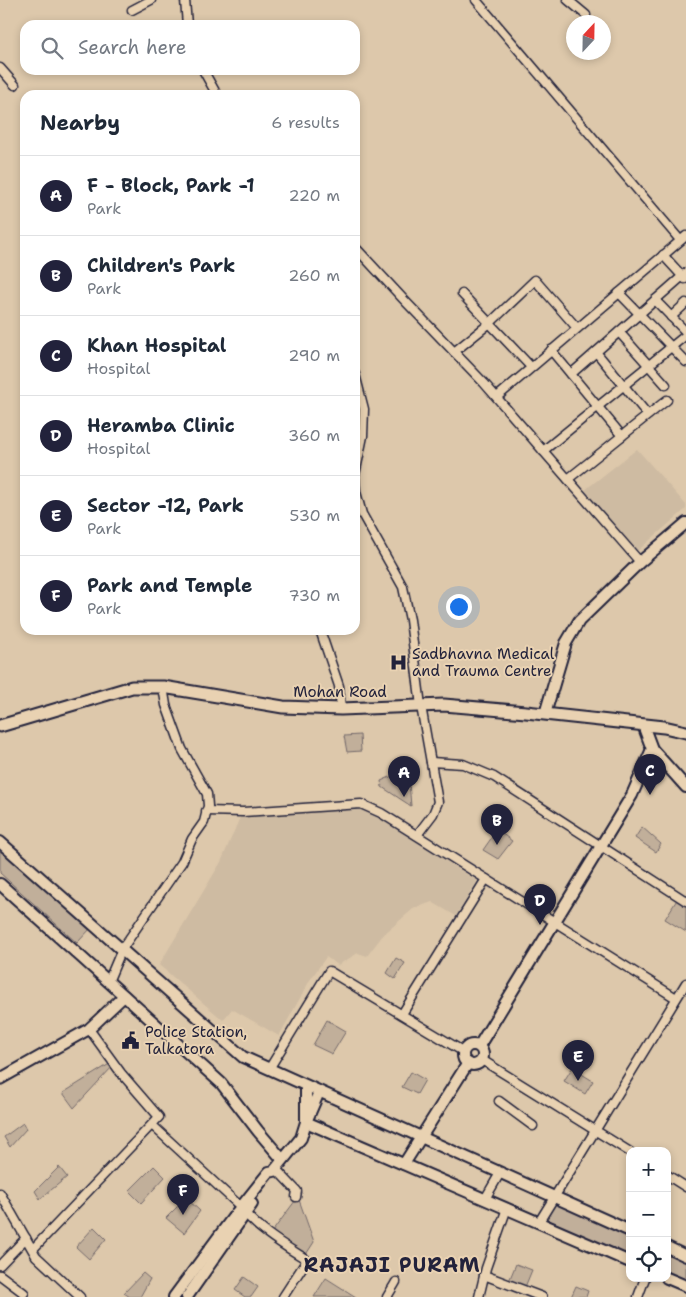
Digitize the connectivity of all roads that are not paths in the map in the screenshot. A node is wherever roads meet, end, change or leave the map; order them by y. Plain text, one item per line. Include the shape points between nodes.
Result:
1 (151, 0) edge
2 (185, 0) edge
3 (476, 0) edge
4 (568, 0) edge
5 (132, 10) dead end
6 (586, 14) dead end
7 (187, 20) edge
8 (0, 68) edge
9 (206, 75) edge
10 (15, 85) dead end
11 (214, 90) edge
12 (683, 238) edge
13 (360, 252) edge
14 (663, 255) junction
15 (685, 276) edge
16 (619, 292) junction
17 (462, 294) dead end
18 (655, 300) junction
19 (686, 303) edge
20 (640, 314) junction
21 (671, 317) junction
22 (490, 323) junction
23 (577, 328) junction
24 (619, 332) junction
25 (686, 334) edge
26 (671, 347) junction
27 (551, 350) junction
28 (454, 352) junction
29 (596, 352) junction
30 (686, 362) edge
31 (648, 366) junction
32 (531, 367) junction
33 (572, 374) junction
34 (666, 385) dead end
35 (624, 386) junction
36 (360, 393) edge
37 (497, 397) junction
38 (667, 400) dead end
39 (598, 406) junction
40 (648, 415) junction
41 (622, 436) junction
42 (360, 451) edge
43 (543, 451) junction
44 (568, 479) junction
45 (360, 507) edge
46 (686, 523) edge
47 (640, 562) junction
48 (322, 635) edge
49 (163, 688) junction
50 (421, 706) junction
51 (341, 709) junction
52 (545, 714) junction
53 (643, 725) junction
54 (0, 726) edge
55 (686, 732) edge
56 (652, 749) junction
57 (432, 762) junction
58 (686, 787) edge
59 (206, 811) junction
60 (417, 836) junction
61 (0, 842) edge
62 (600, 846) junction
63 (486, 879) junction
64 (0, 884) edge
65 (686, 901) edge
66 (554, 922) junction
67 (122, 949) junction
68 (108, 982) junction
69 (686, 983) edge
70 (124, 996) junction
71 (676, 998) junction
72 (402, 1014) junction
73 (89, 1029) junction
74 (479, 1046) junction
75 (464, 1052) junction
76 (482, 1060) junction
77 (468, 1063) junction
78 (269, 1069) junction
79 (0, 1079) edge
80 (306, 1086) junction
81 (318, 1092) junction
82 (498, 1101) dead end
83 (306, 1122) junction
84 (152, 1125) junction
85 (533, 1126) dead end
86 (595, 1130) junction
87 (421, 1138) junction
88 (626, 1149) edge
89 (282, 1159) junction
90 (404, 1164) junction
91 (275, 1170) junction
92 (500, 1173) junction
93 (671, 1178) edge
94 (686, 1187) edge
95 (0, 1193) edge
96 (296, 1196) dead end
97 (554, 1197) junction
98 (485, 1199) junction
99 (506, 1208) junction
100 (243, 1210) junction
101 (539, 1222) junction
102 (626, 1229) edge
103 (26, 1238) junction
104 (671, 1249) edge
105 (32, 1250) junction
106 (686, 1256) edge
107 (626, 1260) edge
108 (0, 1265) edge
109 (0, 1275) edge
110 (484, 1275) junction
111 (671, 1280) edge
112 (396, 1282) dead end
113 (644, 1282) edge
114 (686, 1286) edge
115 (24, 1293) dead end
116 (80, 1297) edge
117 (174, 1297) edge
118 (187, 1297) edge
119 (283, 1297) edge
120 (387, 1297) edge
121 (479, 1297) edge
122 (542, 1297) edge
123 (638, 1297) edge

1 - 5 street
2 - 7 street
3 - 12 street
4 - 6 street
8 - 10 street
9 - 11 street
12 - 14 street
13 - 28 street
14 - 15 street
14 - 16 street
15 - 18 street
16 - 20 street
16 - 23 street
17 - 22 street
18 - 20 street
18 - 21 street
19 - 21 street
20 - 24 street
20 - 26 street
21 - 25 street
22 - 23 street via 535,280
22 - 28 street
22 - 32 street
23 - 27 street
24 - 29 street
24 - 31 street
25 - 26 street
26 - 30 street
26 - 31 street
27 - 32 street
27 - 33 street
28 - 37 street
29 - 33 street
29 - 35 street
31 - 34 street
31 - 35 street
32 - 37 street
33 - 39 street
35 - 39 street
35 - 40 street
36 - 42 street via 364,409
37 - 43 street
38 - 40 street
39 - 41 street
39 - 43 street
40 - 41 street
41 - 44 street
43 - 44 street
44 - 47 street
45 - 50 street via 403,587
46 - 47 street
47 - 52 street via 579,621 566,642
48 - 51 street via 339,686
49 - 51 main road, Mohan Road via 283,707
49 - 54 main road, Mohan Road via 132,687
49 - 59 street via 182,749 207,794
50 - 51 main road, Mohan Road
50 - 52 main road, Mohan Road
50 - 57 street
52 - 53 main road, Mohan Road
53 - 55 main road, Mohan Road
53 - 56 street
56 - 58 street
56 - 62 street via 632,794
57 - 60 street via 438,802
57 - 62 street via 462,764 494,777
59 - 60 street via 243,812 362,804
59 - 67 street via 204,822 182,862
60 - 63 street
61 - 67 street
62 - 65 street
62 - 66 street
63 - 66 street
63 - 72 street
64 - 68 street
66 - 71 street
66 - 74 street
67 - 68 street
67 - 78 street via 243,1057
68 - 70 street
69 - 71 street
70 - 73 street
70 - 89 street via 221,1083
71 - 86 street
72 - 75 street
72 - 78 street via 329,971
73 - 79 street
73 - 84 street via 121,1073 160,1117
74 - 75 street via 470,1046
74 - 76 street
75 - 77 street
76 - 77 street via 474,1065
76 - 86 street
77 - 87 street
78 - 80 street
80 - 81 street
80 - 83 street
81 - 83 street
81 - 87 street
82 - 85 street
83 - 89 street via 302,1138
83 - 90 street
84 - 100 street
84 - 105 street
86 - 88 street
86 - 97 street
87 - 90 street
87 - 92 street
89 - 91 street
90 - 98 street
91 - 96 street via 297,1191
91 - 100 street
92 - 97 street
92 - 98 street
93 - 94 street
95 - 103 street
97 - 101 street
97 - 102 street
98 - 99 street
99 - 101 street
99 - 110 street
100 - 117 street
100 - 118 street
100 - 119 street via 307,1260
101 - 107 street
103 - 105 street
103 - 108 street
104 - 106 street
105 - 116 street
109 - 115 street
110 - 121 street
110 - 122 street
111 - 114 street
112 - 120 street
113 - 123 street

